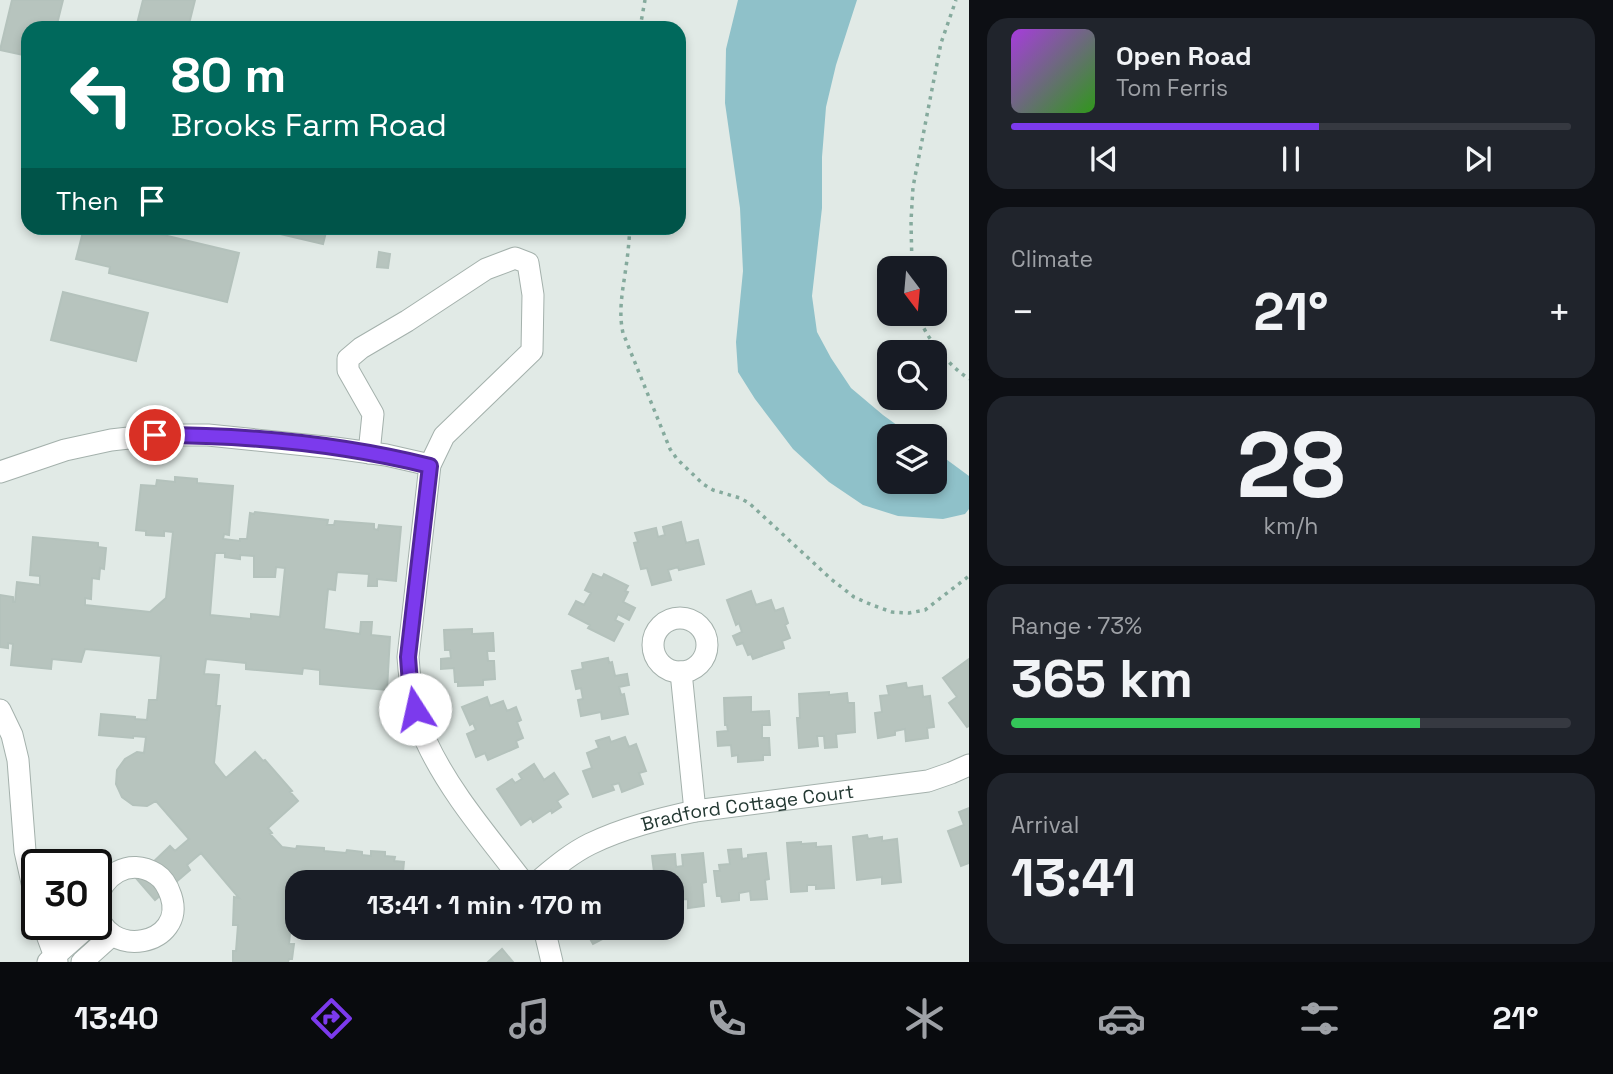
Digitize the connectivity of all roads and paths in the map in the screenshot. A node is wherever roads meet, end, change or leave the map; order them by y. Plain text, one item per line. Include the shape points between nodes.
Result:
1 (645, 0) edge
2 (956, 0) edge
3 (641, 21) edge
4 (630, 235) edge
5 (912, 256) edge
6 (924, 326) edge
7 (969, 379) edge
8 (369, 453) junction
9 (430, 466) junction
10 (0, 472) edge
11 (969, 576) edge
12 (681, 672) dead end
13 (0, 710) edge
14 (969, 765) edge
15 (695, 811) junction
16 (25, 849) edge
17 (514, 870) edge
18 (551, 870) edge
19 (112, 875) edge
20 (112, 937) edge
21 (47, 940) edge
22 (72, 940) edge
23 (107, 940) edge
24 (547, 940) edge
25 (53, 960) edge
26 (82, 962) edge
27 (552, 962) edge

1 - 3 path
2 - 5 path via 941,43 913,187
4 - 11 path via 620,321 670,449 686,468 713,490 749,503 831,579 872,605 892,612 925,610
6 - 7 path via 940,351
8 - 9 street
8 - 9 street via 373,414 348,370 348,359 486,269 515,258 528,263 533,295 532,351 444,436
8 - 10 street via 208,435 155,435 65,450
9 - 17 street via 408,657 415,709 455,794
12 - 15 street
13 - 16 street via 18,760
14 - 15 street, Bradford Cottage Court via 928,781
15 - 18 street, Bradford Cottage Court via 590,844
19 - 20 street via 146,869 163,880 173,901 168,926 148,942 135,944
21 - 25 street
22 - 25 street
23 - 26 street
24 - 27 street

